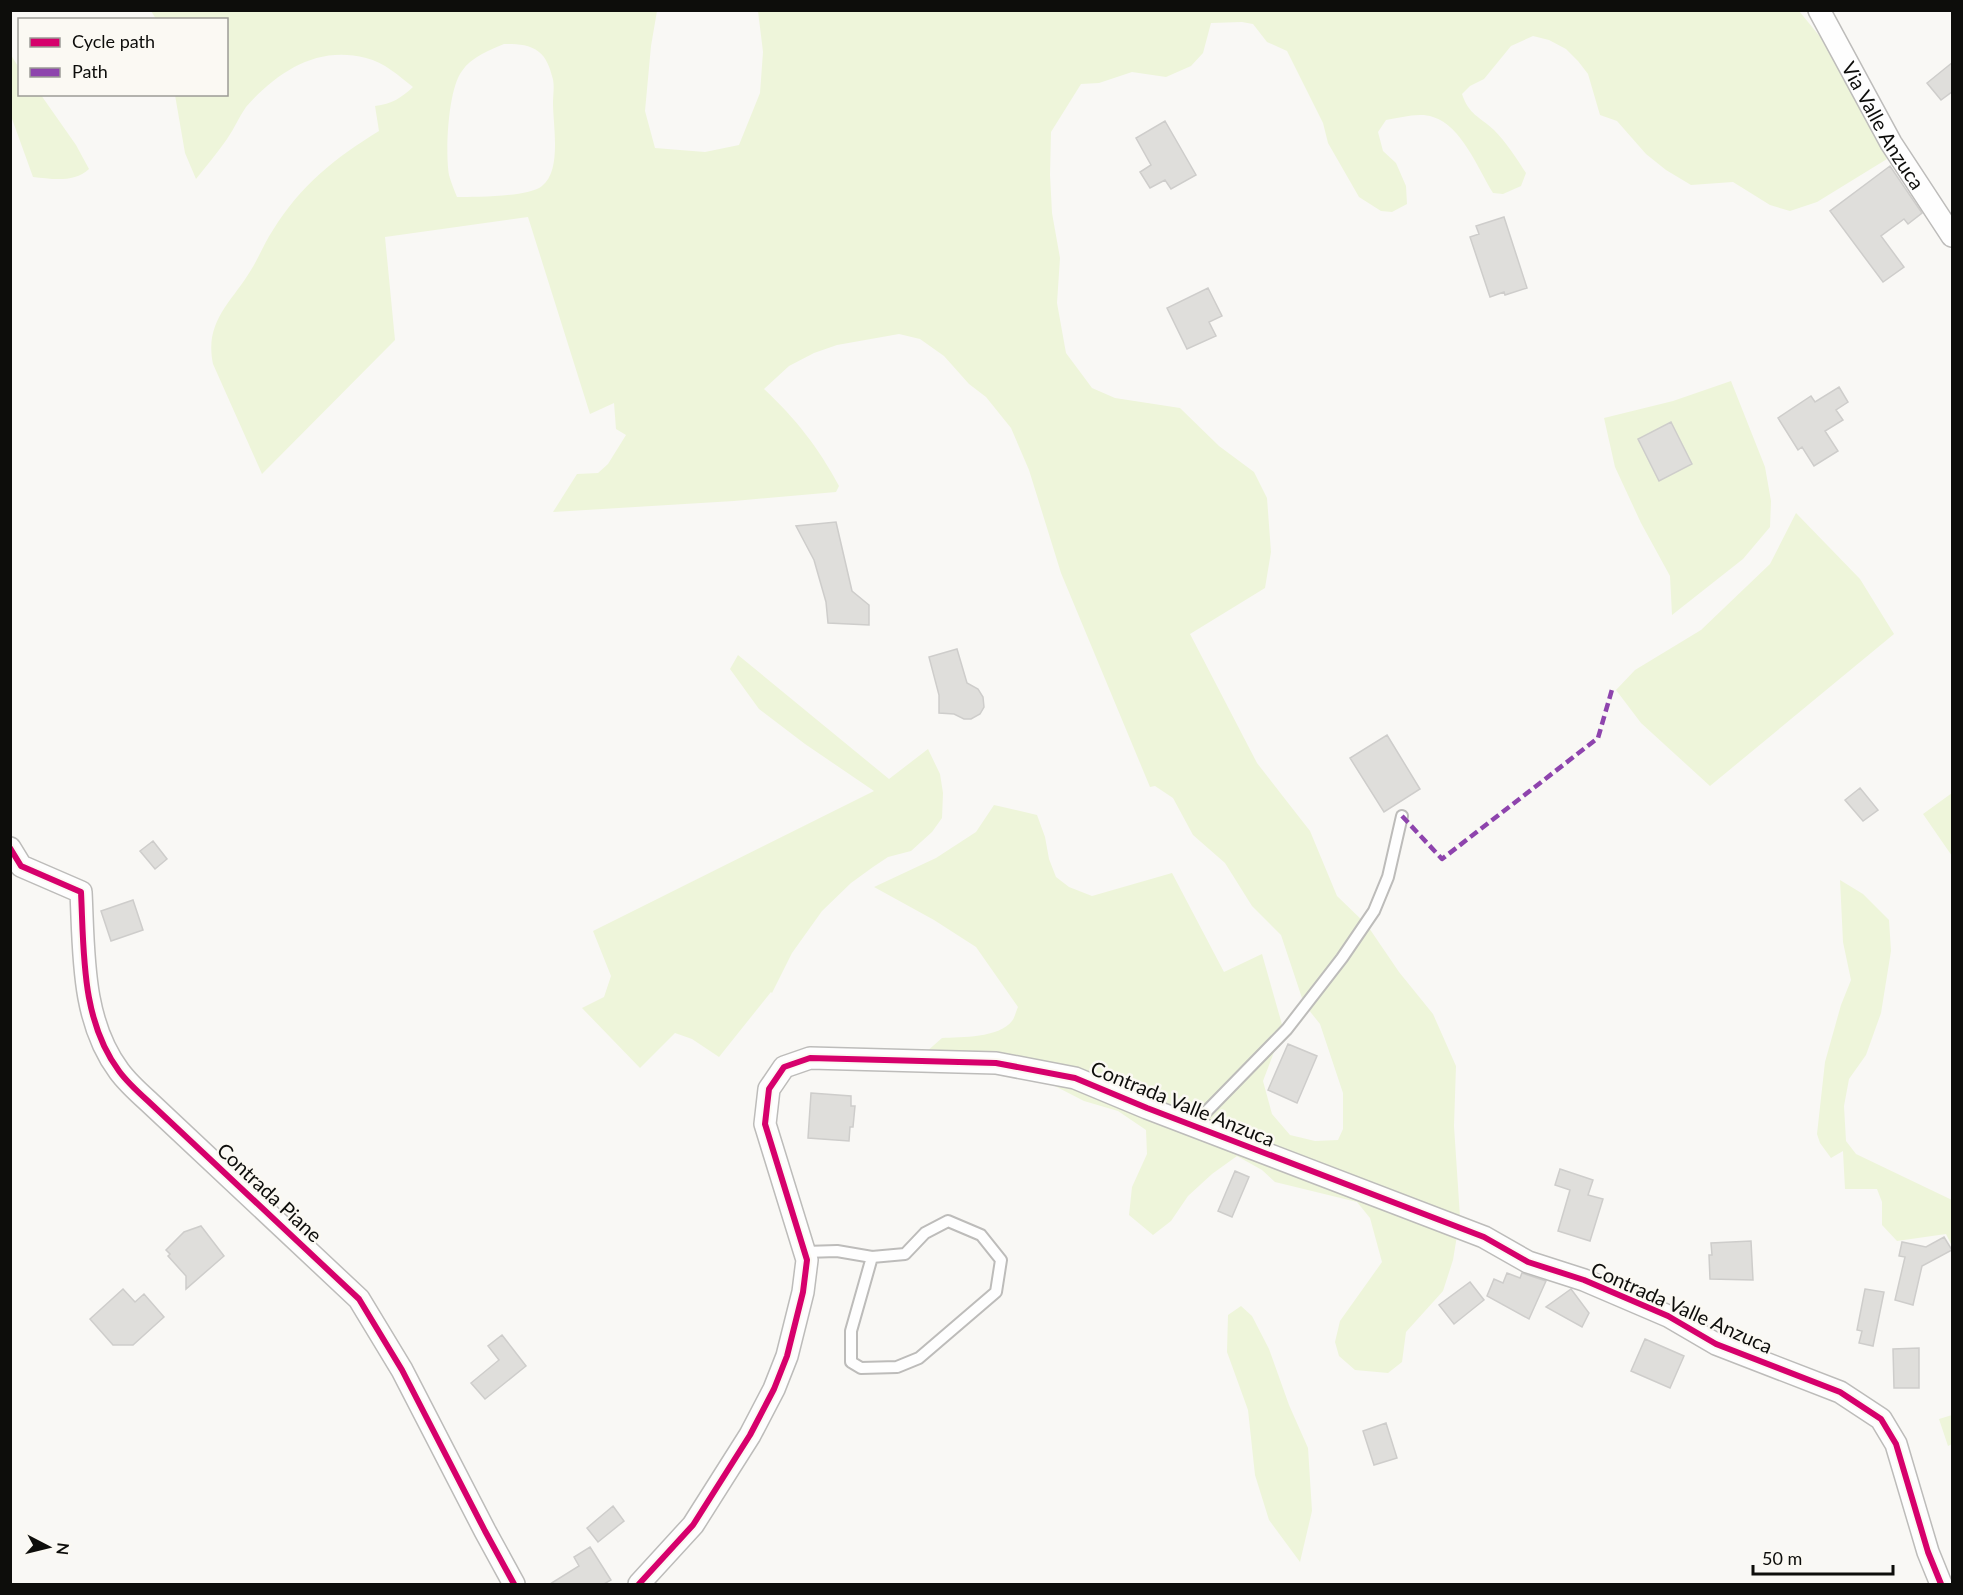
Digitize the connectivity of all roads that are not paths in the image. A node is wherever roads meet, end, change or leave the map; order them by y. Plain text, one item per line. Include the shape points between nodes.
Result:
1 (1819, 10) edge
2 (1953, 236) edge
3 (1402, 816) dead end
4 (10, 848) edge
5 (1168, 1116) junction
6 (805, 1252) junction
7 (872, 1257) junction
8 (514, 1584) edge
9 (639, 1584) edge
10 (1941, 1584) edge

1 - 2 street, Via Valle Anzuca via 1891,143
3 - 5 lane via 1388,877 1374,911 1287,1029 1203,1115
4 - 8 street, Contrada Piane via 21,866 81,892 90,1005 100,1038 119,1071 359,1299 402,1370
5 - 6 street, Contrada Valle Anzuca via 1075,1078 996,1063 810,1058 784,1067 769,1089 765,1124
5 - 10 street, Contrada Valle Anzuca via 1484,1238 1527,1262 1584,1280 1668,1316 1716,1344 1840,1392 1881,1419 1896,1444
6 - 7 lane via 837,1251
6 - 9 street, Contrada Valle Anzuca via 803,1292 787,1356 774,1389 693,1525
7 - 7 lane via 905,1254 925,1233 948,1221 981,1235 1001,1260 996,1292 919,1358 897,1367 861,1368 851,1362 851,1331

